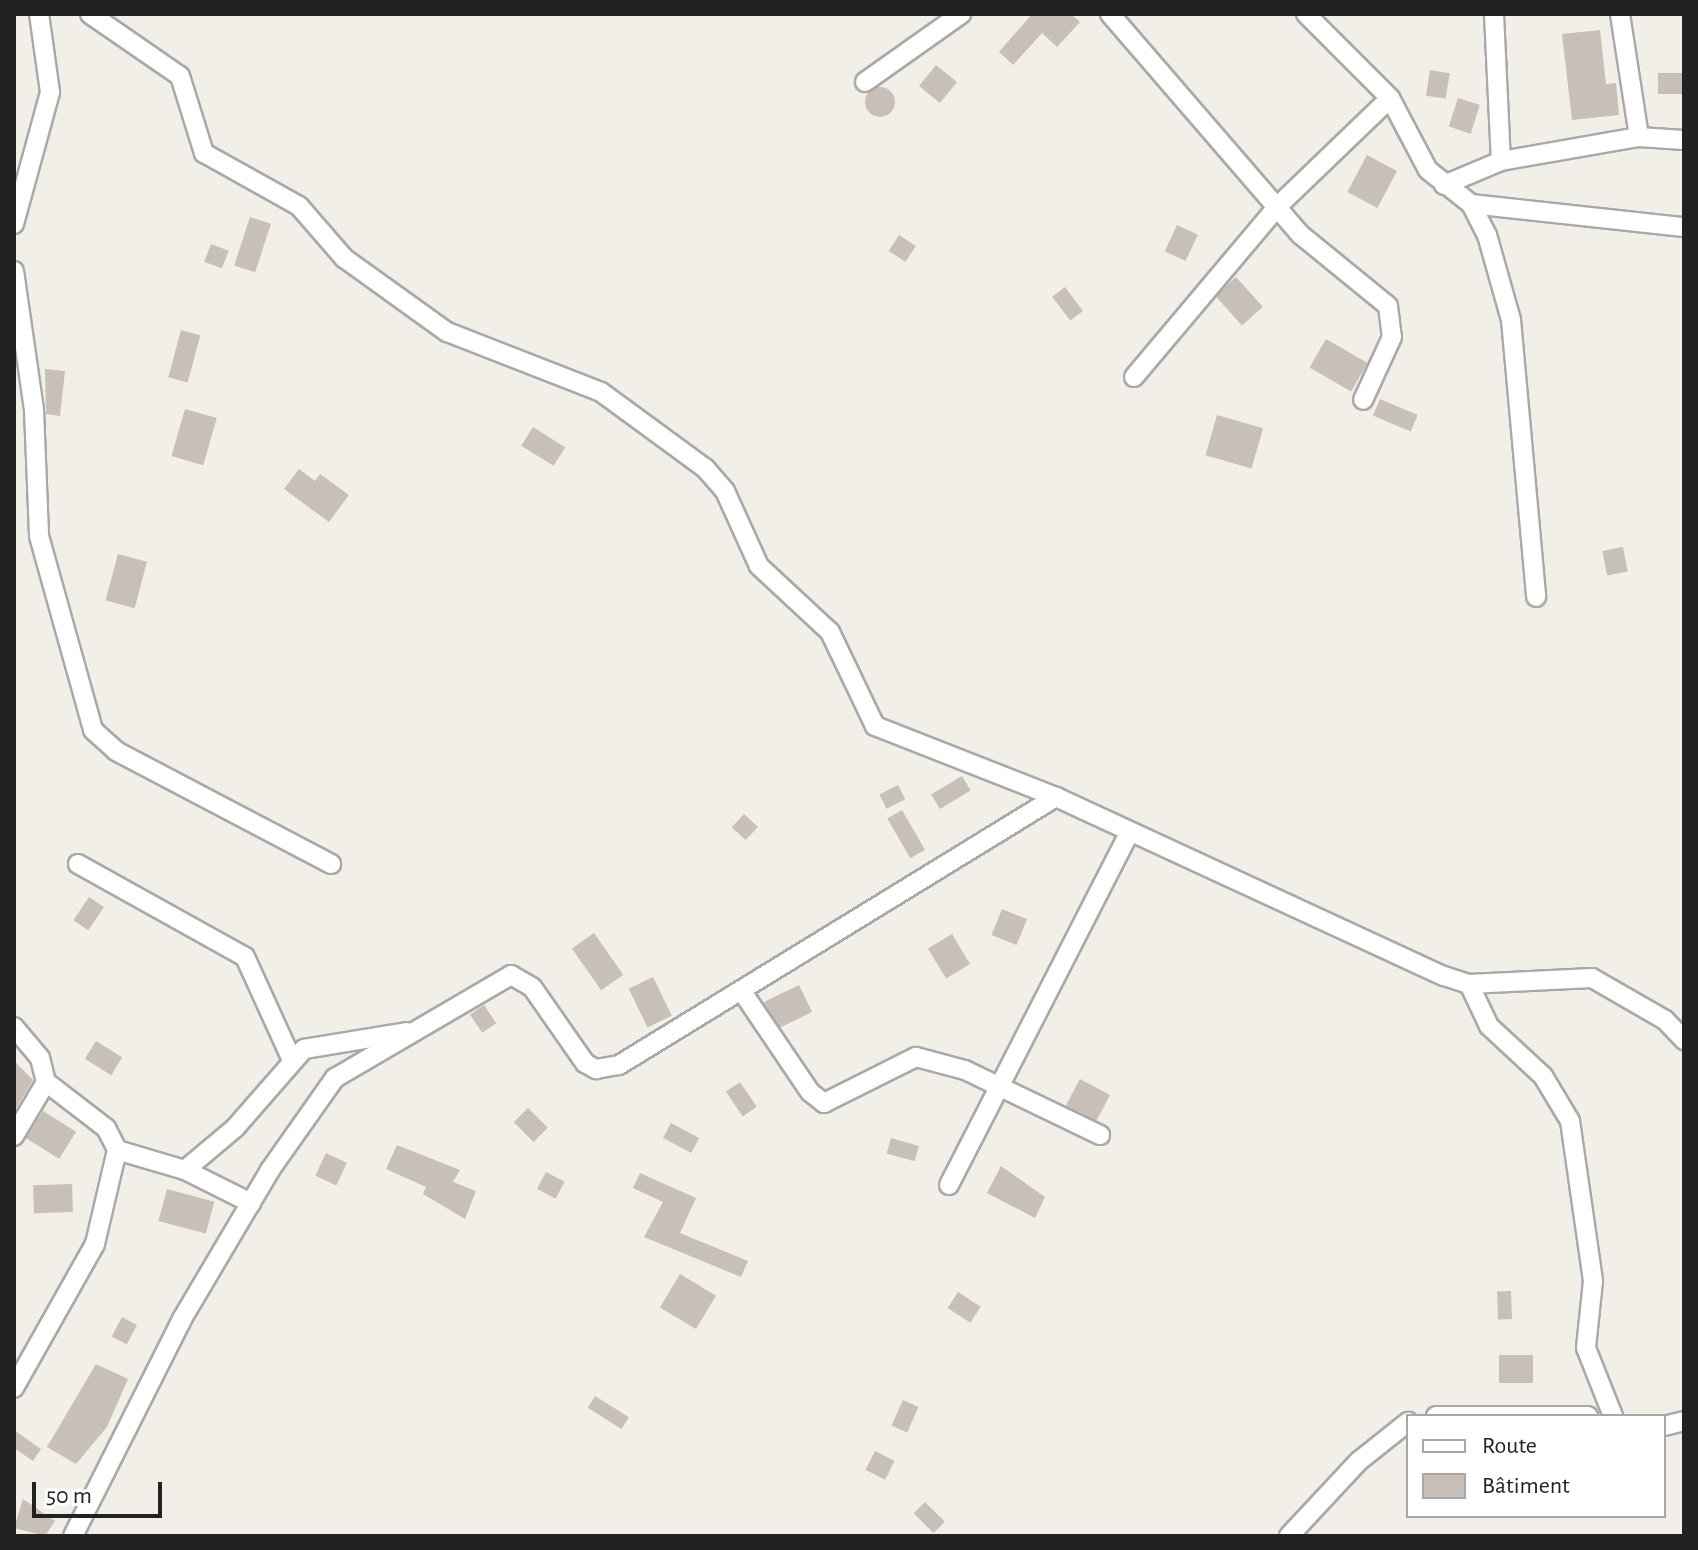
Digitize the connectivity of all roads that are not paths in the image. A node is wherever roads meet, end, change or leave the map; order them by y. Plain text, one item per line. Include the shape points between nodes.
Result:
1 (39, 14) edge
2 (90, 14) edge
3 (961, 14) edge
4 (1110, 14) edge
5 (1306, 14) edge
6 (1494, 14) edge
7 (1620, 14) edge
8 (865, 82) dead end
9 (1390, 98) junction
10 (1639, 137) junction
11 (1684, 140) edge
12 (1501, 161) junction
13 (1444, 185) junction
14 (1471, 204) junction
15 (1279, 205) junction
16 (14, 224) edge
17 (1684, 227) edge
18 (14, 271) edge
19 (1134, 377) dead end
20 (1363, 400) dead end
21 (1536, 597) dead end
22 (1056, 797) junction
23 (1130, 832) junction
24 (78, 864) dead end
25 (331, 864) dead end
26 (1469, 984) junction
27 (741, 990) junction
28 (14, 1027) edge
29 (414, 1031) junction
30 (1684, 1040) edge
31 (291, 1058) junction
32 (46, 1082) junction
33 (1002, 1086) junction
34 (1100, 1135) dead end
35 (14, 1136) edge
36 (117, 1150) junction
37 (185, 1170) junction
38 (949, 1185) dead end
39 (251, 1203) junction
40 (14, 1388) edge
41 (1612, 1414) edge
42 (1406, 1424) edge
43 (73, 1536) edge
44 (1289, 1536) edge

1 - 16 street via 50,92
2 - 22 street via 180,76 204,153 299,206 344,258 447,332 601,392 705,468 731,501 759,566 830,632 875,726
3 - 8 street
4 - 15 street
5 - 9 street
6 - 12 street
7 - 10 street
9 - 13 street via 1409,142
9 - 15 street
10 - 11 street
10 - 12 street
12 - 13 street
13 - 14 street
14 - 17 street
14 - 21 street via 1501,273 1511,320
15 - 19 street
15 - 20 street via 1301,235 1375,294 1395,321
18 - 25 street via 34,410 39,536 93,730 116,751
22 - 23 street
22 - 27 street
23 - 26 street
23 - 33 street
24 - 31 street via 245,957
26 - 30 street via 1592,978 1665,1020
26 - 41 street via 1489,1026 1543,1076 1570,1121 1593,1281 1586,1348
27 - 29 street via 607,1070 585,1063 532,987 511,975
27 - 33 street via 824,1103 916,1057
28 - 32 street via 40,1058
29 - 31 street via 319,1045
29 - 39 street via 325,1086
31 - 37 street via 243,1120
32 - 35 street
32 - 36 street via 106,1128
33 - 34 street
33 - 38 street
36 - 37 street
36 - 40 street via 85,1266
37 - 39 street
39 - 43 street via 182,1319
42 - 44 street via 1359,1461

